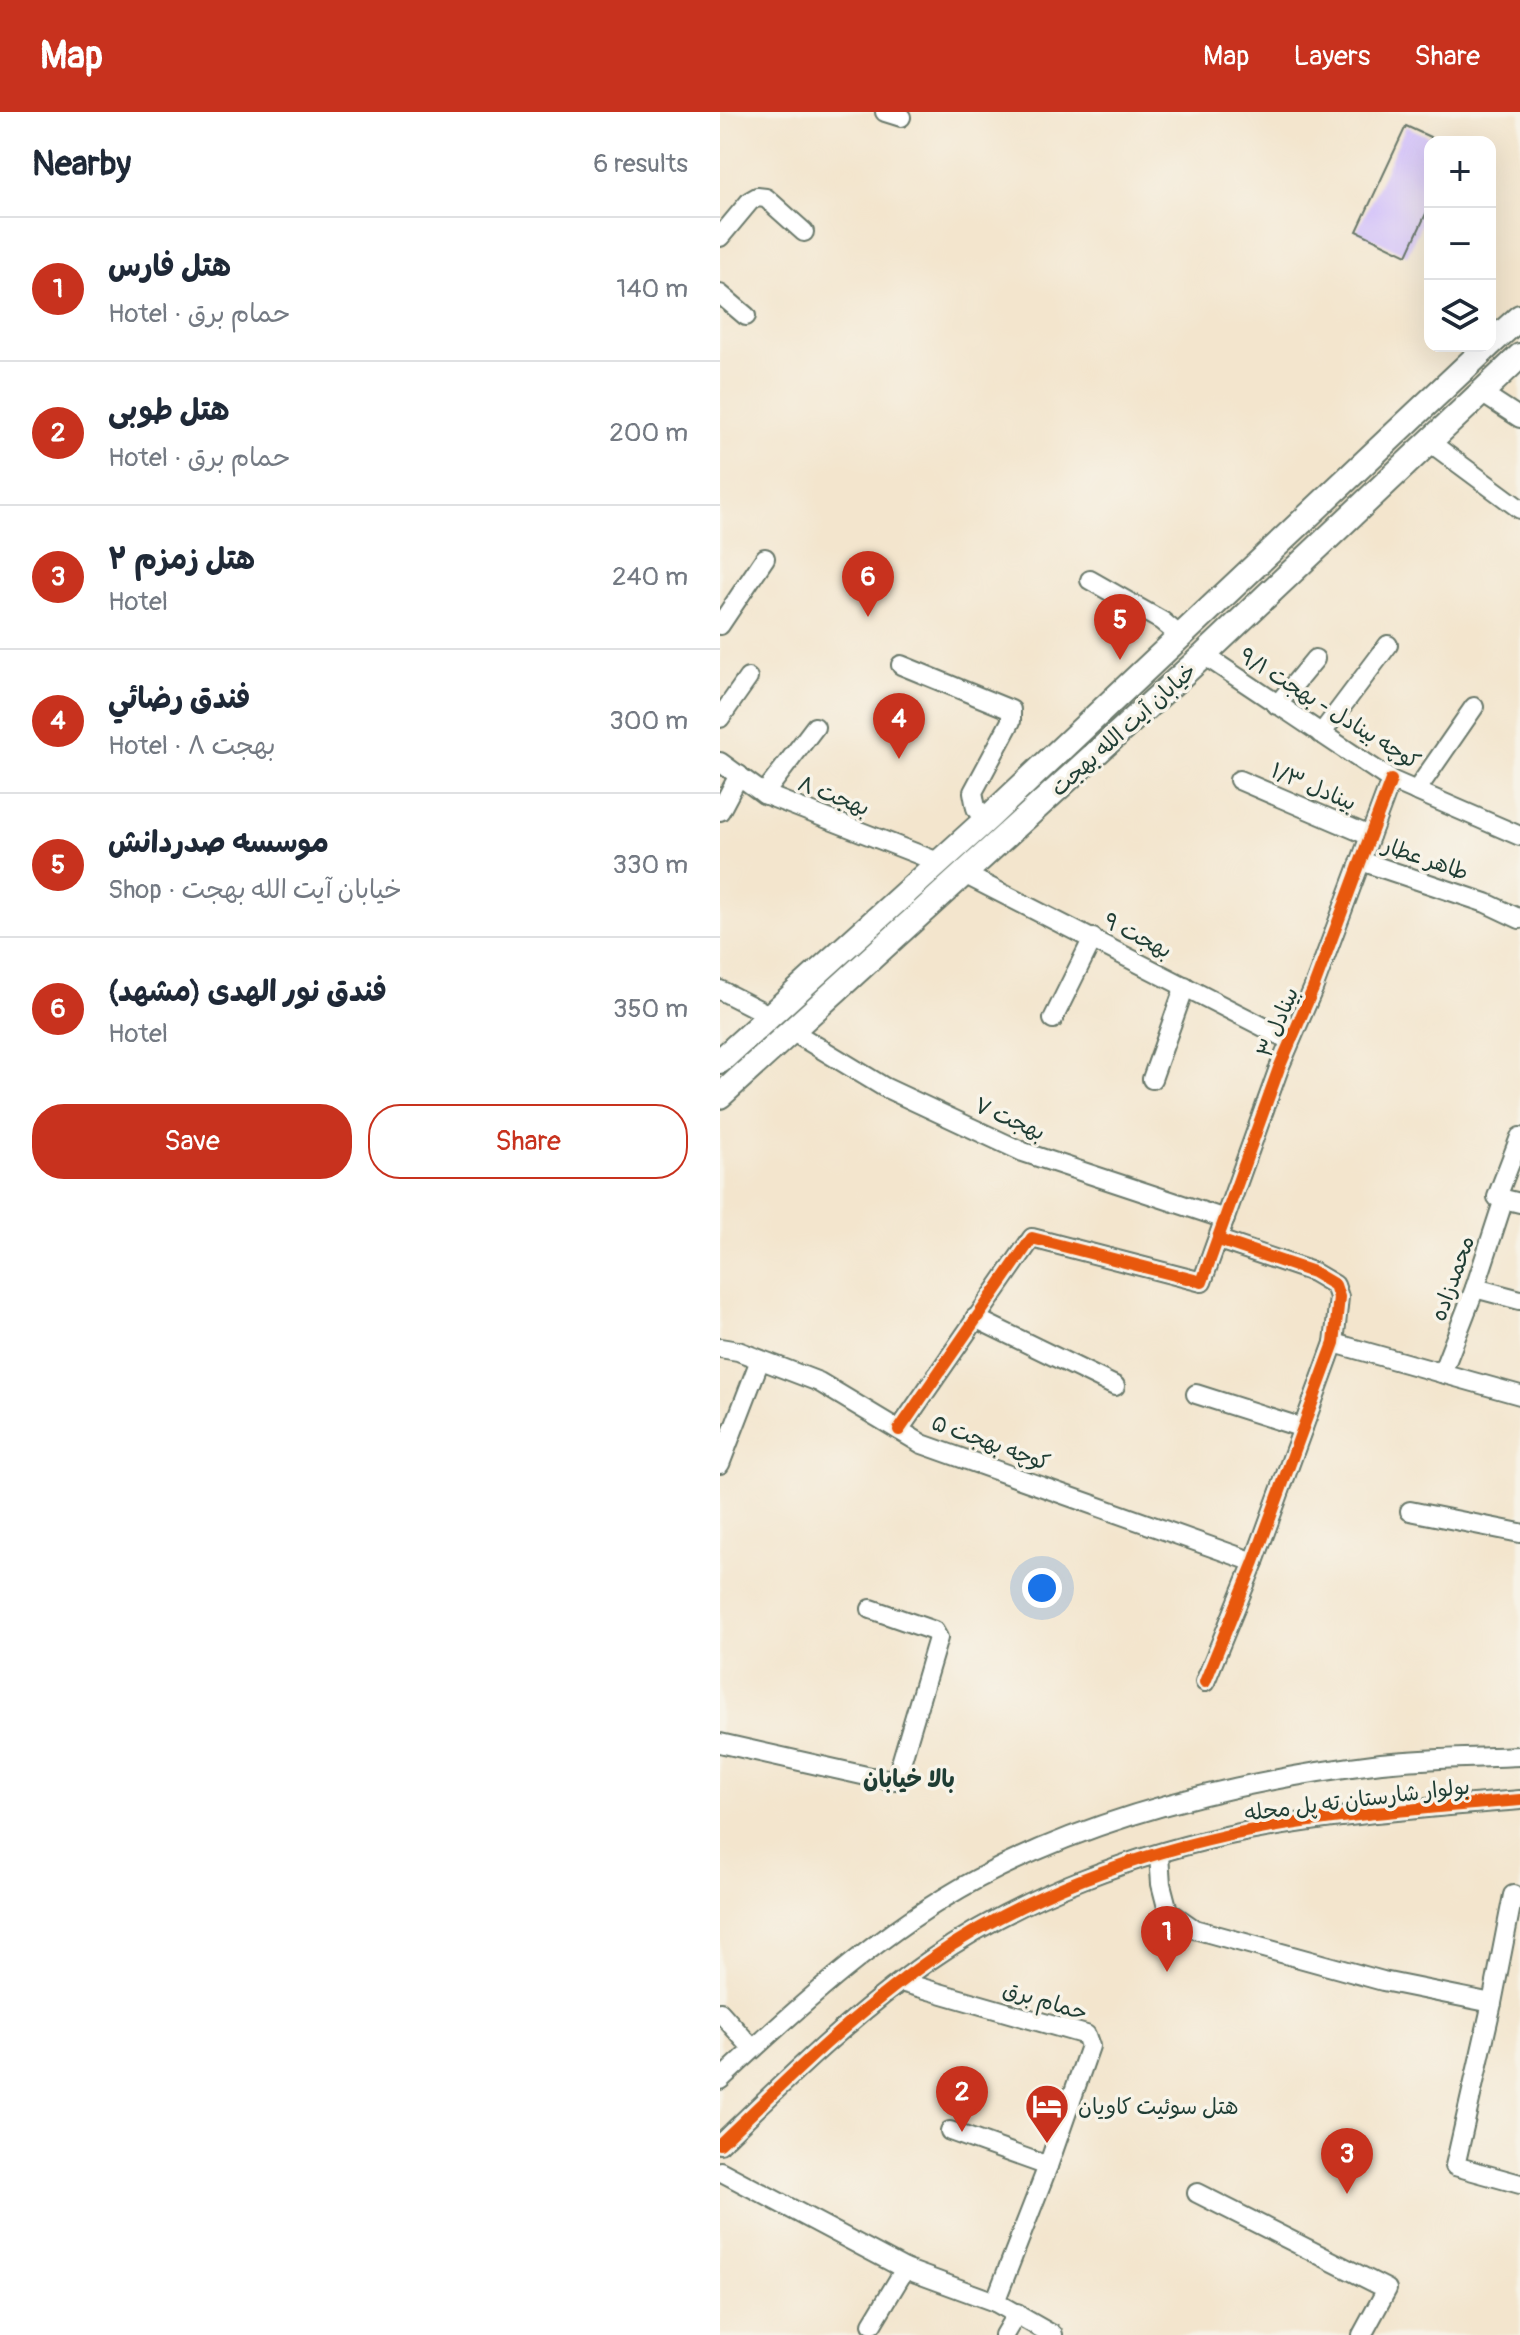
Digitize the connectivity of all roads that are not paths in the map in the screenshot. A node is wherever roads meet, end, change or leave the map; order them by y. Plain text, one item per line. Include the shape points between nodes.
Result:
1 (804, 232) dead end
2 (720, 237) edge
3 (720, 294) edge
4 (746, 316) dead end
5 (1520, 317) edge
6 (1496, 339) edge
7 (1482, 352) edge
8 (1520, 356) edge
9 (1480, 392) junction
10 (1520, 418) edge
11 (1431, 443) junction
12 (1520, 509) edge
13 (765, 558) dead end
14 (1090, 580) dead end
15 (720, 625) edge
16 (1181, 637) junction
17 (1388, 645) dead end
18 (1204, 655) junction
19 (1315, 659) dead end
20 (901, 665) dead end
21 (748, 678) dead end
22 (1277, 705) junction
23 (1474, 707) dead end
24 (720, 718) edge
25 (815, 727) dead end
26 (1321, 734) junction
27 (720, 762) edge
28 (739, 775) junction
29 (1239, 780) dead end
30 (1391, 780) junction
31 (1416, 791) junction
32 (764, 794) junction
33 (720, 811) edge
34 (988, 818) junction
35 (1370, 836) junction
36 (1520, 836) edge
37 (1361, 861) junction
38 (938, 862) junction
39 (964, 874) junction
40 (1520, 919) edge
41 (1093, 938) junction
42 (1185, 986) junction
43 (720, 990) edge
44 (769, 1015) junction
45 (1053, 1019) dead end
46 (790, 1030) junction
47 (1289, 1040) junction
48 (720, 1061) edge
49 (1152, 1079) dead end
50 (720, 1096) edge
51 (1520, 1137) edge
52 (1507, 1200) edge
53 (1225, 1219) junction
54 (1219, 1240) junction
55 (1475, 1288) junction
56 (1520, 1300) edge
57 (975, 1318) junction
58 (1334, 1343) junction
59 (720, 1348) edge
60 (760, 1360) junction
61 (1442, 1373) junction
62 (1115, 1386) dead end
63 (1196, 1394) dead end
64 (1520, 1395) edge
65 (1303, 1428) junction
66 (899, 1430) junction
67 (720, 1464) edge
68 (1410, 1511) dead end
69 (1520, 1533) edge
70 (1254, 1562) junction
71 (871, 1609) dead end
72 (1205, 1682) dead end
73 (720, 1743) edge
74 (1520, 1756) edge
75 (1520, 1800) edge
76 (1159, 1855) junction
77 (1513, 1895) dead end
78 (901, 1982) junction
79 (1492, 2003) junction
80 (720, 2012) edge
81 (753, 2049) junction
82 (720, 2080) edge
83 (950, 2131) dead end
84 (720, 2144) edge
85 (1048, 2166) junction
86 (720, 2171) edge
87 (1520, 2184) edge
88 (1197, 2193) dead end
89 (905, 2269) junction
90 (995, 2302) junction
91 (1017, 2313) junction
92 (872, 2324) dead end
93 (1004, 2335) edge
94 (1053, 2335) edge
95 (1362, 2335) edge

1 - 2 street via 766,198 757,197
3 - 4 street
5 - 6 main road, خیابان آیت الله بهجت
7 - 16 main road, خیابان آیت الله بهجت
8 - 9 main road, خیابان آیت الله بهجت
9 - 10 street
9 - 11 main road, خیابان آیت الله بهجت
11 - 12 street
11 - 18 main road, خیابان آیت الله بهجت
13 - 15 street
14 - 16 street
16 - 34 main road, خیابان آیت الله بهجت
17 - 26 street
18 - 22 street, کوچه بینادل - بهجت ۹/۱
18 - 39 main road, خیابان آیت الله بهجت
19 - 22 street
20 - 34 street via 1011,710 1011,721 973,792 976,808
21 - 24 street
22 - 26 street, کوچه بینادل - بهجت ۹/۱
23 - 31 street
25 - 32 street
26 - 30 street, کوچه بینادل - بهجت ۹/۱
27 - 28 street, بهجت ۸
28 - 32 street, بهجت ۸
28 - 33 street
29 - 35 street, بینادل ۱/۳
30 - 31 street, کوچه بینادل - بهجت ۹/۱
30 - 35 street, بینادل ۳
31 - 36 street, کوچه بینادل - بهجت ۹/۱
32 - 38 street, بهجت ۸
34 - 38 main road, خیابان آیت الله بهجت
35 - 37 street, بینادل ۳
37 - 40 street, طاهر عطار
37 - 47 street, بینادل ۳
38 - 44 main road, خیابان آیت الله بهجت
39 - 41 street, بهجت ۹
39 - 46 main road, خیابان آیت الله بهجت
41 - 42 street, بهجت ۹
41 - 45 street
42 - 47 street, بهجت ۹
42 - 49 street
43 - 44 street
44 - 48 main road, خیابان آیت الله بهجت
46 - 50 main road, خیابان آیت الله بهجت
46 - 53 street, بهجت ۷ via 884,1087 1023,1152
47 - 53 street, بینادل ۳
51 - 52 street, محمدزاده
52 - 55 street, محمدزاده
53 - 54 street, بینادل ۳
54 - 57 street, بینادل ۳ via 1202,1282 1032,1238
54 - 58 street via 1313,1272 1335,1285 1339,1297
55 - 56 street
55 - 61 street, محمدزاده
57 - 62 street
57 - 66 street
58 - 61 street
58 - 65 street
59 - 60 street, کوچه بهجت ۵
60 - 66 street, کوچه بهجت ۵ via 819,1382
60 - 67 street
61 - 64 street
63 - 65 street
65 - 70 street
66 - 70 street, کوچه بهجت ۵ via 934,1449
68 - 69 street
70 - 72 street
71 - 73 street via 934,1631 938,1638 896,1780
74 - 81 street, بولوار شارستان ته پل محله via 1383,1763 1240,1786 1058,1842 913,1918
75 - 76 street, بولوار شارستان ته پل محله via 1388,1811 1248,1831
76 - 78 street, بولوار شارستان ته پل محله via 1075,1883 1000,1918
76 - 79 street via 1168,1911 1194,1929 1383,1981
77 - 79 street
78 - 84 street, بولوار شارستان ته پل محله via 852,2019
78 - 85 street, حمام برق via 1090,2040
79 - 87 street via 1455,2166
80 - 81 street
81 - 82 street, بولوار شارستان ته پل محله
83 - 85 street
85 - 90 street, حمام برق
86 - 89 street
88 - 95 street via 1387,2289
89 - 90 street
89 - 92 street
90 - 91 street
91 - 93 street
91 - 94 street

